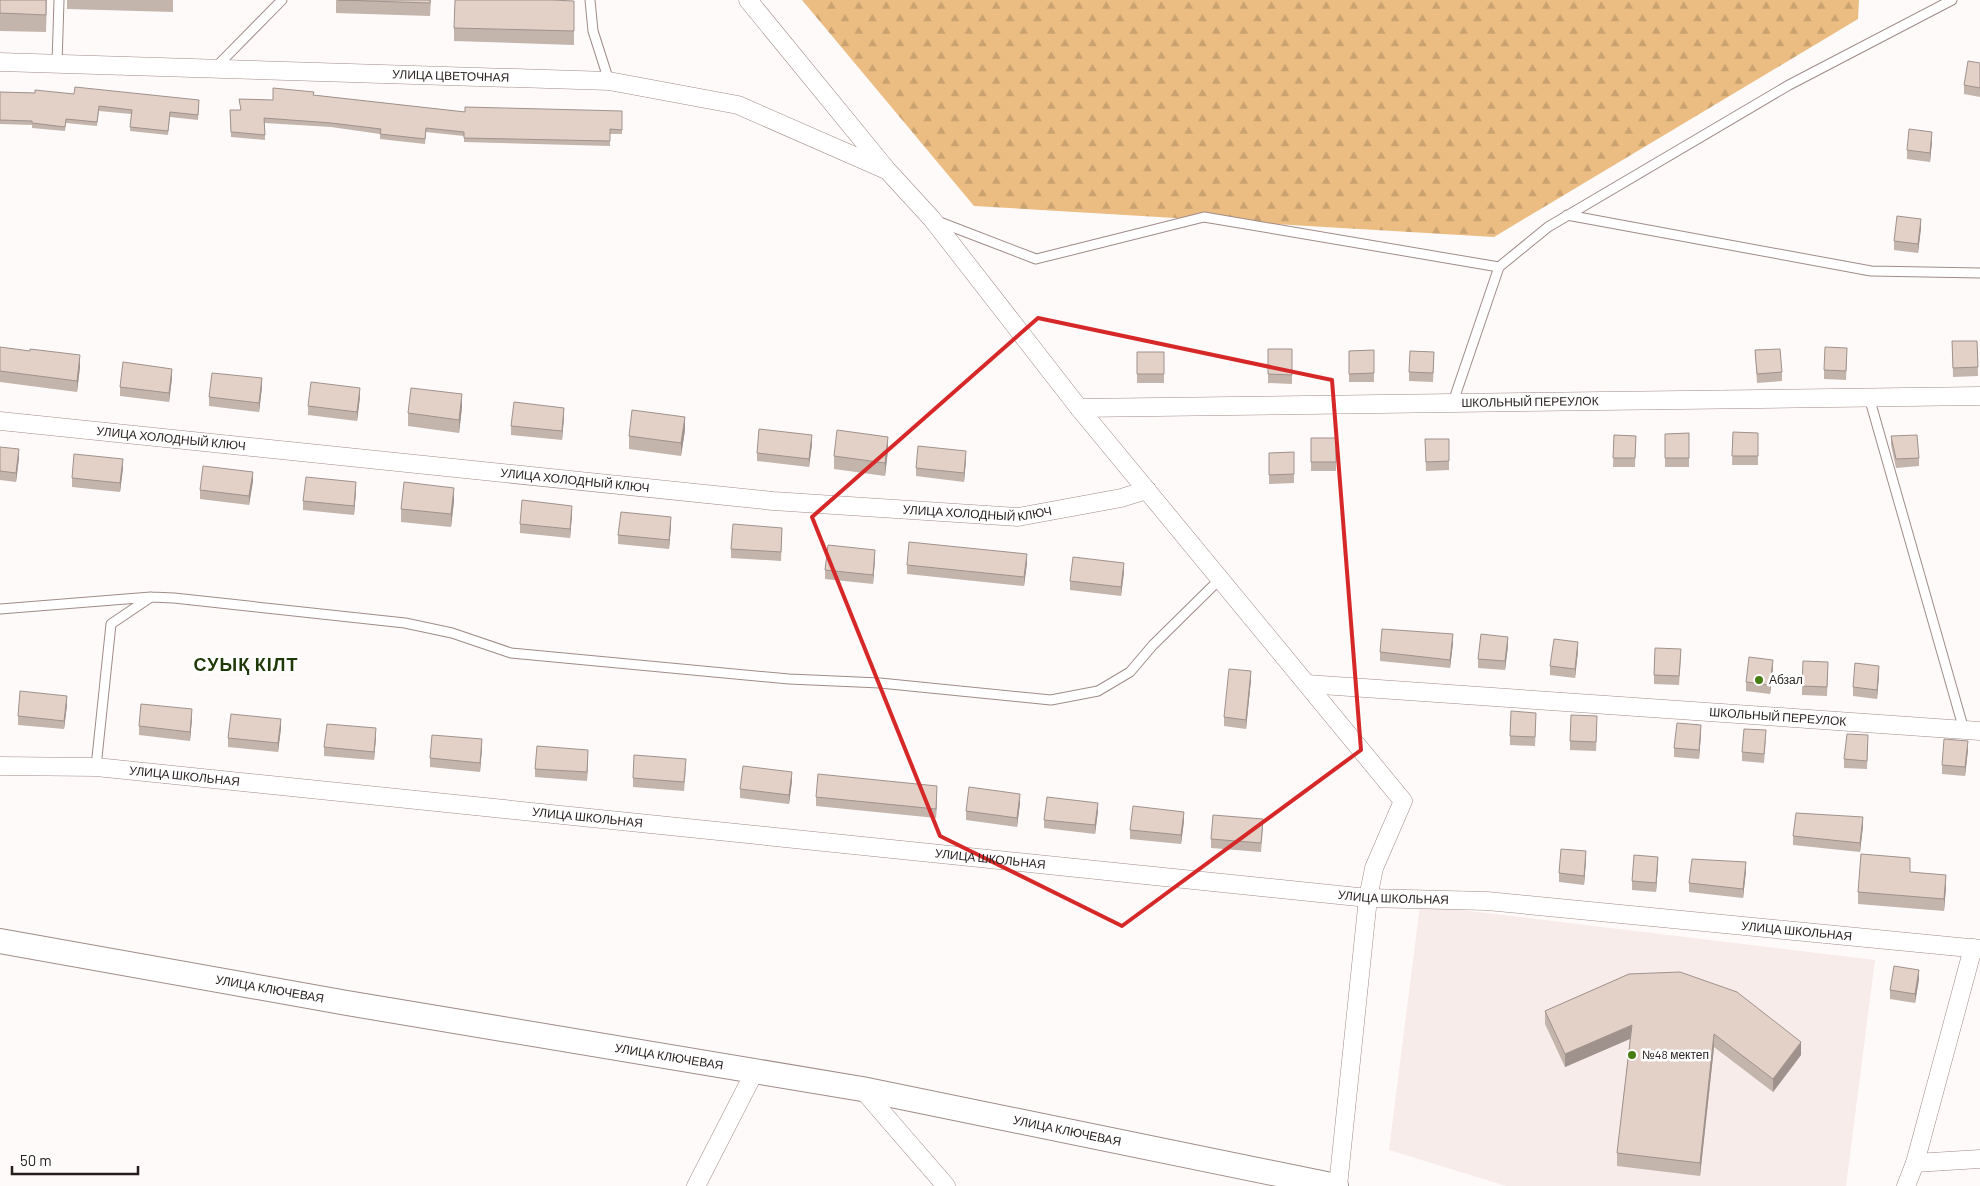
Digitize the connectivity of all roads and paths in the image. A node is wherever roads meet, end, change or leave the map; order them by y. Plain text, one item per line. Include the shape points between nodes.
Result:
1 (59, 0) edge
2 (282, 0) edge
3 (590, 0) edge
4 (748, 0) edge
5 (1952, 0) edge
6 (0, 62) edge
7 (58, 64) junction
8 (215, 68) junction
9 (609, 81) junction
10 (887, 170) junction
11 (1568, 215) junction
12 (932, 219) junction
13 (1499, 267) junction
14 (1980, 273) edge
15 (1980, 396) edge
16 (1869, 397) junction
17 (1453, 402) junction
18 (1079, 408) junction
19 (0, 421) edge
20 (1147, 490) junction
21 (1221, 578) junction
22 (151, 597) junction
23 (0, 608) edge
24 (1307, 684) junction
25 (1972, 730) edge
26 (0, 766) edge
27 (96, 767) junction
28 (1368, 898) junction
29 (0, 941) edge
30 (1976, 949) edge
31 (755, 1071) junction
32 (862, 1089) junction
33 (1980, 1159) edge
34 (1915, 1163) junction
35 (928, 1164) junction
36 (696, 1186) edge
37 (927, 1186) edge
38 (946, 1186) edge
39 (1337, 1186) edge
40 (1906, 1186) edge

1 - 7 lane
2 - 8 lane
3 - 9 lane via 593,31
4 - 10 street
5 - 11 lane via 1789,85
6 - 7 street, УЛИЦА ЦВЕТОЧНАЯ
7 - 8 street, УЛИЦА ЦВЕТОЧНАЯ
8 - 9 street, УЛИЦА ЦВЕТОЧНАЯ
9 - 10 street, УЛИЦА ЦВЕТОЧНАЯ via 738,105
10 - 12 street
11 - 13 lane
11 - 14 lane via 1871,271
12 - 13 lane via 1036,259 1204,217
12 - 18 street
13 - 17 lane
15 - 16 street, ШКОЛЬНЫЙ ПЕРЕУЛОК
16 - 17 street, ШКОЛЬНЫЙ ПЕРЕУЛОК
16 - 25 lane
17 - 18 street, ШКОЛЬНЫЙ ПЕРЕУЛОК
18 - 20 street
19 - 20 street, УЛИЦА ХОЛОДНЫЙ КЛЮЧ via 773,501 1018,517
20 - 21 street
21 - 22 lane via 1130,672 1098,691 1051,700 511,653 452,633 405,623
21 - 24 street
22 - 23 lane
22 - 27 lane via 110,624
24 - 25 street, ШКОЛЬНЫЙ ПЕРЕУЛОК
24 - 28 street via 1403,802 1374,868
26 - 27 street, УЛИЦА ШКОЛЬНАЯ
27 - 28 street, УЛИЦА ШКОЛЬНАЯ
28 - 30 street, УЛИЦА ШКОЛЬНАЯ via 1486,901
28 - 39 street
29 - 31 street, УЛИЦА КЛЮЧЕВАЯ
30 - 34 street
31 - 32 street, УЛИЦА КЛЮЧЕВАЯ
31 - 36 street
32 - 35 street
32 - 39 street, УЛИЦА КЛЮЧЕВАЯ
33 - 34 street
34 - 40 street
35 - 37 street
35 - 38 street

